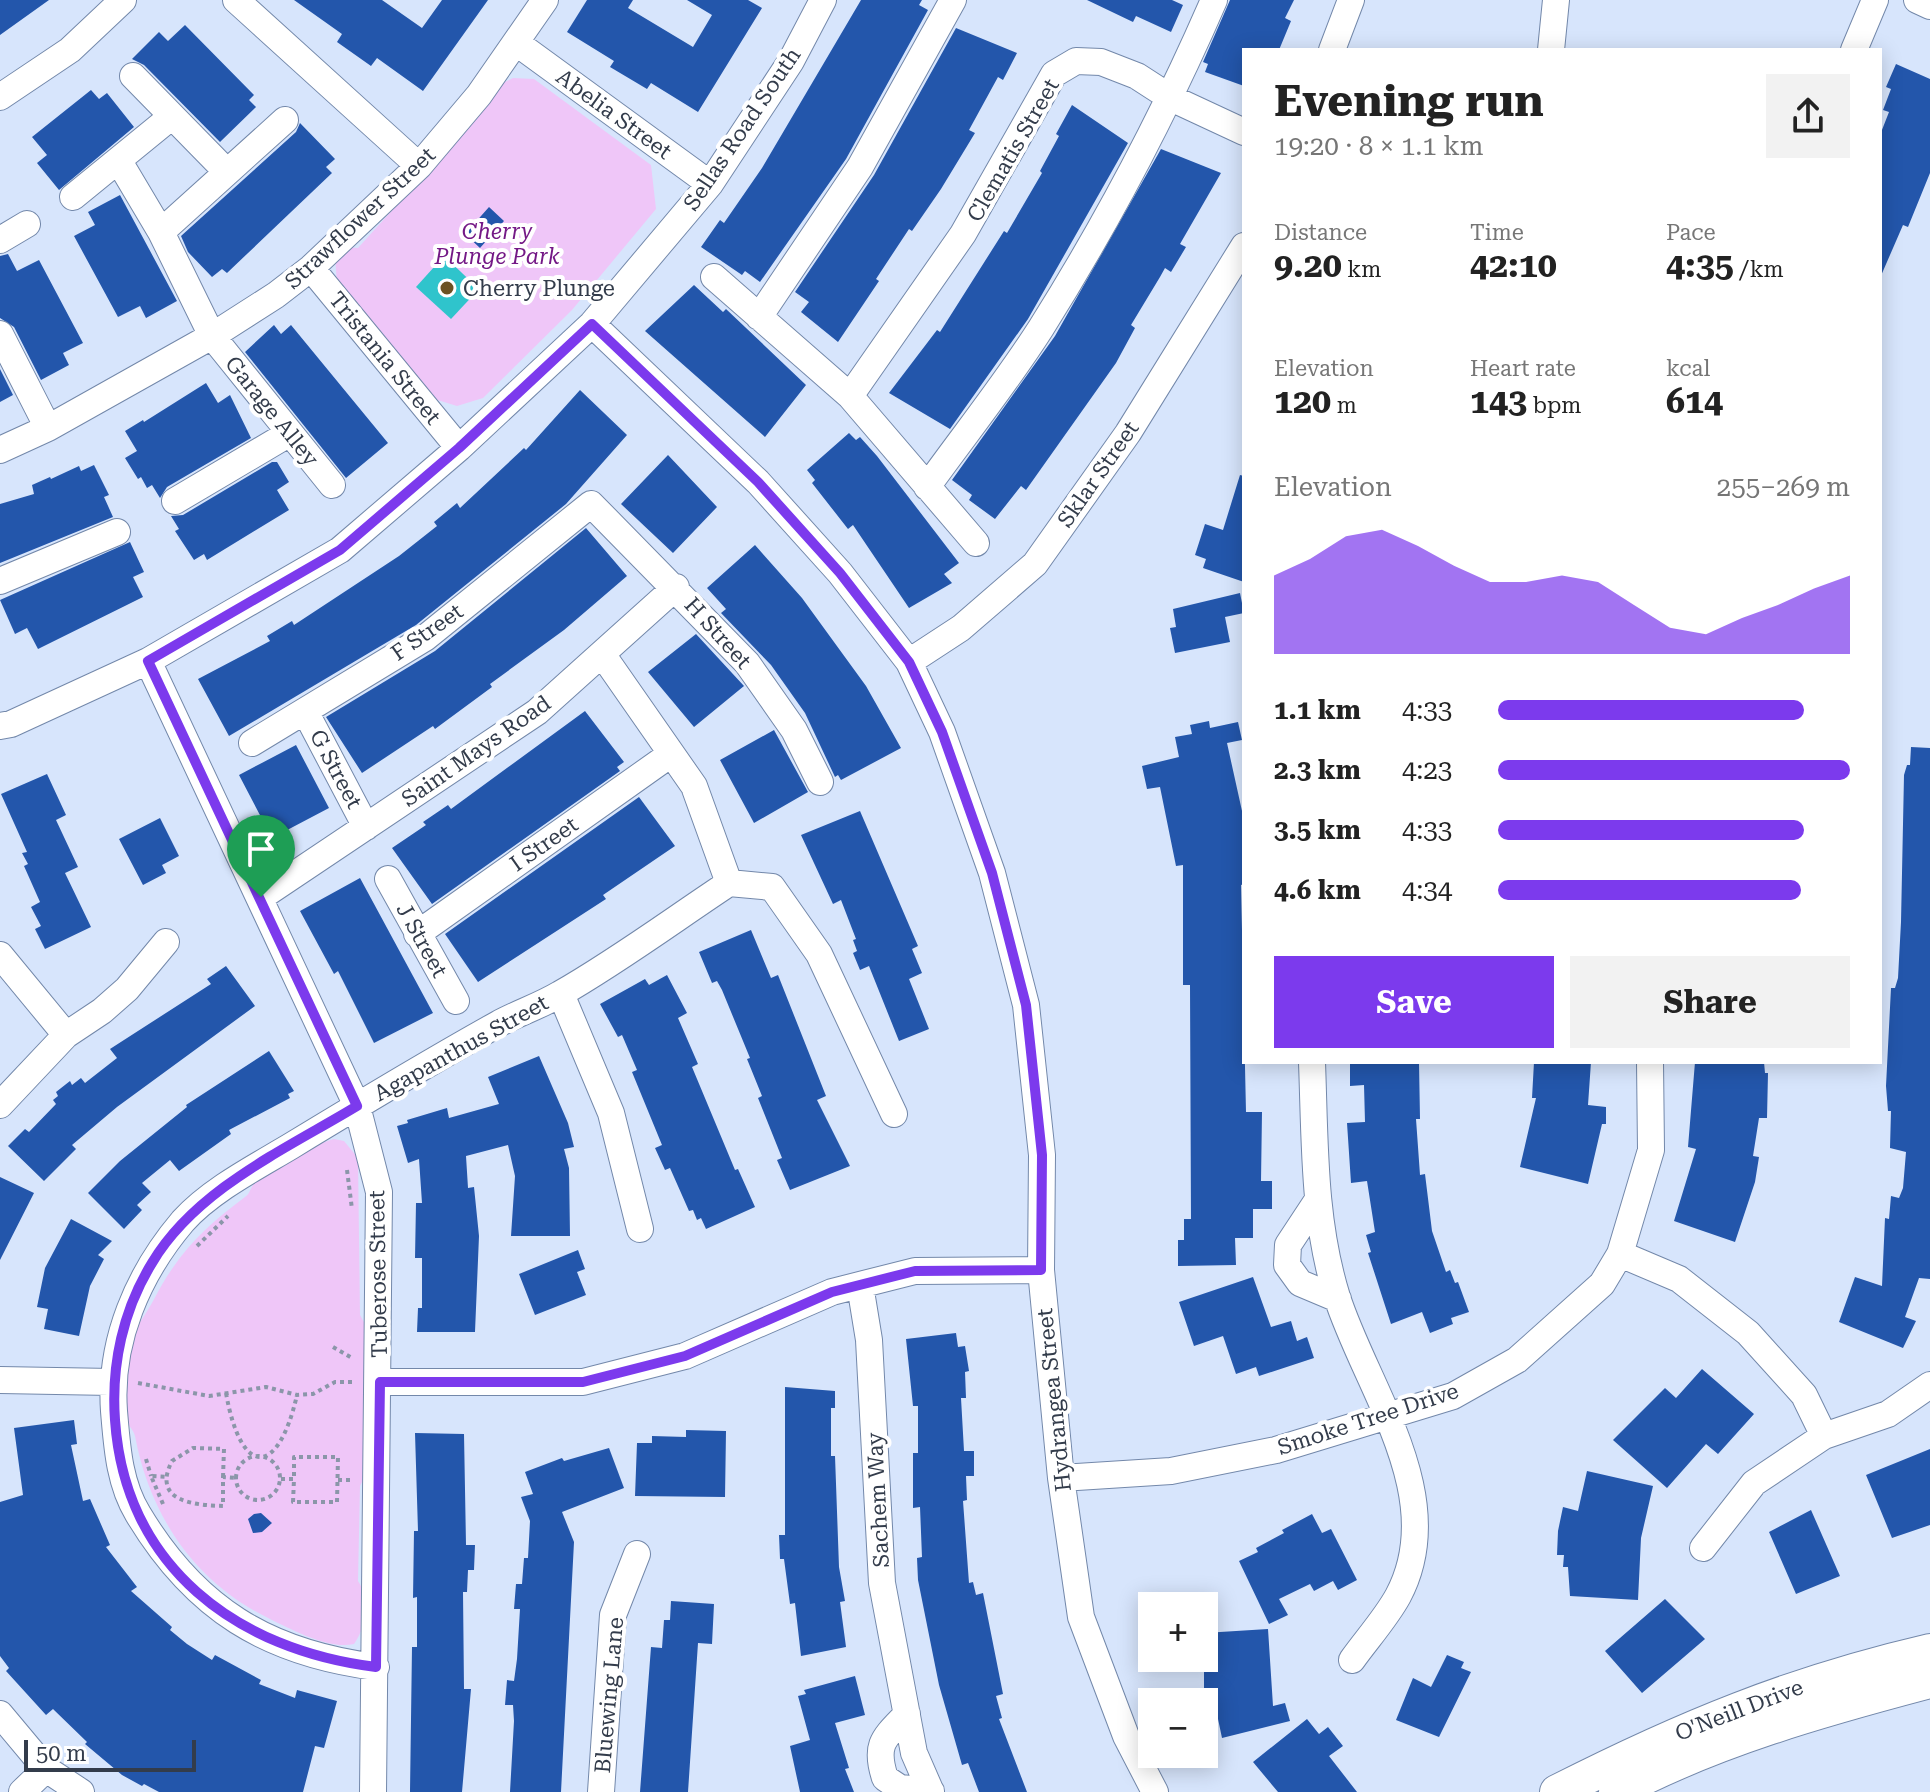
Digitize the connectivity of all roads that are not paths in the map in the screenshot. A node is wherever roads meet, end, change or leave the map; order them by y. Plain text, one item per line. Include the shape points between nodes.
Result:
1 (123, 0) edge
2 (236, 0) edge
3 (545, 0) edge
4 (823, 0) edge
5 (953, 0) edge
6 (1214, 0) edge
7 (1351, 0) edge
8 (1556, 0) edge
9 (1875, 0) edge
10 (1917, 0) edge
11 (1930, 6) edge
12 (518, 44) junction
13 (1333, 48) edge
14 (1551, 48) edge
15 (1855, 48) edge
16 (133, 76) dead end
17 (0, 97) edge
18 (1171, 98) junction
19 (171, 117) junction
20 (285, 120) dead end
21 (1242, 131) edge
22 (120, 163) junction
23 (419, 166) junction
24 (227, 172) junction
25 (710, 184) junction
26 (73, 197) dead end
27 (27, 224) dead end
28 (161, 232) junction
29 (0, 240) edge
30 (1242, 249) edge
31 (311, 268) junction
32 (714, 277) dead end
33 (759, 317) junction
34 (592, 324) junction
35 (0, 334) edge
36 (212, 336) junction
37 (850, 396) junction
38 (48, 428) junction
39 (290, 433) junction
40 (459, 448) junction
41 (0, 450) edge
42 (332, 485) dead end
43 (927, 487) junction
44 (175, 501) dead end
45 (591, 504) joint
46 (117, 532) dead end
47 (976, 543) dead end
48 (0, 581) edge
49 (676, 587) junction
50 (602, 654) junction
51 (148, 661) junction
52 (909, 662) junction
53 (305, 711) junction
54 (0, 726) edge
55 (252, 743) dead end
56 (671, 754) junction
57 (820, 782) dead end
58 (366, 827) junction
59 (388, 879) dead end
60 (729, 883) junction
61 (261, 897) junction
62 (417, 934) junction
63 (166, 942) dead end
64 (0, 955) edge
65 (561, 994) junction
66 (456, 1001) dead end
67 (66, 1035) junction
68 (1312, 1064) edge
69 (1650, 1064) edge
70 (0, 1105) edge
71 (357, 1106) junction
72 (894, 1114) dead end
73 (1317, 1201) junction
74 (640, 1229) dead end
75 (1620, 1254) junction
76 (1041, 1270) junction
77 (860, 1285) junction
78 (1338, 1299) junction
79 (0, 1380) edge
80 (112, 1382) junction
81 (380, 1382) junction
82 (1930, 1385) edge
83 (1389, 1416) junction
84 (1824, 1436) junction
85 (1061, 1478) junction
86 (1703, 1548) dead end
87 (637, 1554) dead end
88 (1930, 1651) edge
89 (1352, 1660) dead end
90 (376, 1667) junction
91 (1930, 1681) edge
92 (0, 1714) edge
93 (907, 1714) junction
94 (46, 1769) junction
95 (22, 1792) edge
96 (81, 1792) edge
97 (373, 1792) edge
98 (601, 1792) edge
99 (931, 1792) edge
100 (1155, 1792) edge
101 (1557, 1792) edge
102 (1616, 1792) edge

1 - 17 street via 70,50
2 - 23 street
3 - 12 street, Strawflower Street
4 - 25 street, Sellas Road South via 791,61
5 - 33 street via 860,167
6 - 18 street
7 - 13 street
8 - 14 street
9 - 15 street
10 - 11 street
12 - 23 street, Strawflower Street
12 - 25 street, Abelia Street
16 - 19 street
18 - 21 street, Clematis Street
18 - 37 street, Clematis Street via 1137,76 1101,62 1076,61 1054,74 963,234
18 - 43 street via 1039,330
19 - 22 street
19 - 24 street
20 - 24 street
22 - 26 street
22 - 28 street, Garage Alley
23 - 31 street, Strawflower Street
24 - 28 street
25 - 34 street, Sellas Road South
27 - 29 street
28 - 36 street, Garage Alley
30 - 52 street, Sklar Street via 1128,433 1035,564 961,628
31 - 36 street, Strawflower Street
31 - 40 street, Tristania Street
32 - 33 street
33 - 37 street
34 - 40 street, Sellas Road South
34 - 52 street, Hydrangea Street via 758,482 840,573
35 - 38 street
36 - 38 street, Strawflower Street
36 - 39 street, Garage Alley
37 - 43 street
38 - 41 street, Strawflower Street
39 - 42 street, Garage Alley
39 - 44 street
40 - 51 street, Sellas Road South via 340,550
43 - 47 street
45 - 49 street, H Street
45 - 53 street, F Street via 425,638
46 - 48 street
49 - 50 street, Saint Mays Road
49 - 57 street, H Street via 747,663 794,730
50 - 56 street
50 - 58 street, Saint Mays Road via 537,712
51 - 54 street, Sellas Road South
51 - 61 street, Tuberose Street
52 - 76 street, Hydrangea Street via 942,732 992,873 1026,1005 1042,1155
53 - 55 street, F Street
53 - 58 street, G Street
56 - 60 street via 694,786
56 - 62 street, I Street
58 - 61 street, Saint Mays Road
59 - 62 street, J Street
60 - 65 street, Agapanthus Street
60 - 72 street via 772,887 819,954
61 - 71 street, Tuberose Street
62 - 66 street, J Street
63 - 67 street via 127,989
64 - 67 street
65 - 71 street, Agapanthus Street
65 - 74 street via 611,1113
67 - 70 street
68 - 73 street
69 - 75 street, Smoke Tree Drive via 1651,1150
71 - 80 street, Agapanthus Street via 243,1175 186,1218 152,1261 129,1306
71 - 81 street, Tuberose Street via 379,1192
73 - 78 street
73 - 78 street via 1288,1245 1287,1265 1300,1283
75 - 83 street, Smoke Tree Drive via 1602,1284 1517,1360 1453,1396
75 - 84 street via 1679,1279 1748,1333 1804,1395
76 - 77 street via 915,1271
76 - 85 street, Hydrangea Street
77 - 81 street via 685,1356 583,1382
77 - 93 street, Sachem Way via 869,1340 882,1583
78 - 83 street
79 - 80 street
80 - 90 street, Agapanthus Street via 117,1459 132,1505 186,1582 221,1613 272,1641 329,1661
81 - 90 street, Tuberose Street
82 - 84 street via 1888,1414
83 - 85 street, Smoke Tree Drive via 1276,1450 1171,1471
83 - 89 street via 1410,1485 1414,1551 1398,1595
84 - 86 street via 1754,1483
85 - 100 street, Hydrangea Street via 1081,1617 1126,1736
87 - 98 street, Bluewing Lane via 613,1615
88 - 101 main road, O'Neill Drive via 1840,1672 1713,1717
90 - 97 street, Tuberose Street
91 - 102 main road, O'Neill Drive via 1823,1709 1645,1776
92 - 94 street
93 - 99 street, Sachem Way via 914,1753
93 - 99 street, Sachem Way via 883,1739 878,1756 885,1778 900,1788
94 - 95 street
94 - 96 street

